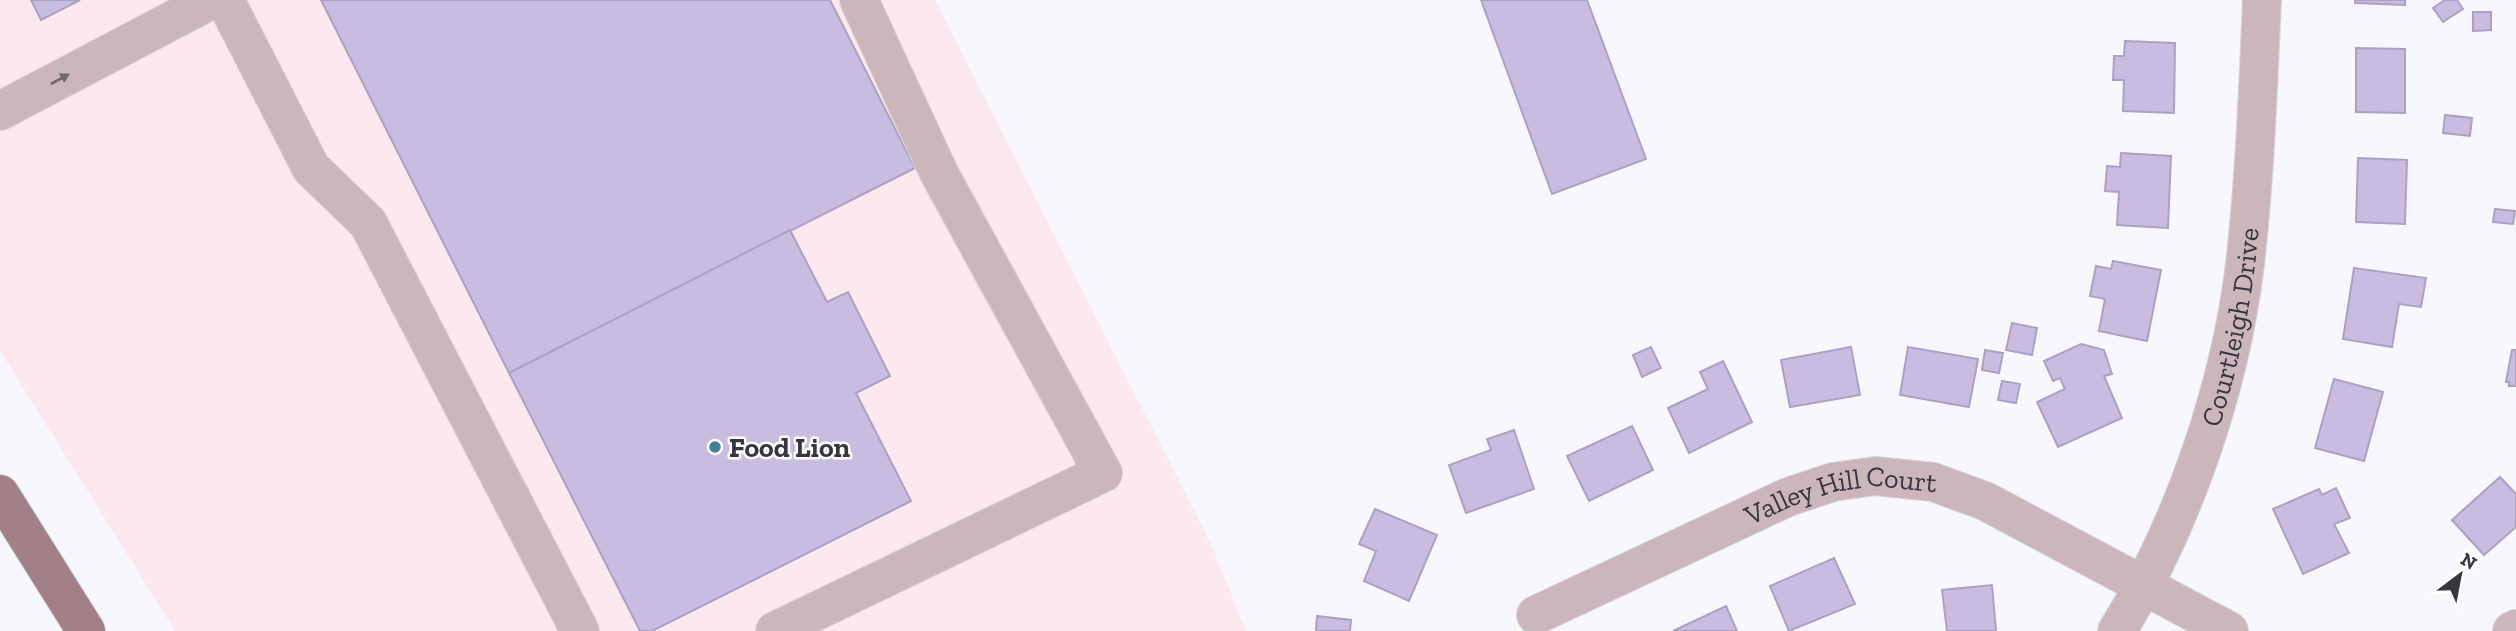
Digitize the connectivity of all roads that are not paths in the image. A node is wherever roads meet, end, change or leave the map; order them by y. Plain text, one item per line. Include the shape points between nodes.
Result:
1 (211, 0) edge
2 (226, 0) edge
3 (859, 0) edge
4 (2262, 0) edge
5 (0, 111) edge
6 (0, 495) edge
7 (2146, 585) junction
8 (1536, 615) dead end
9 (86, 631) edge
10 (580, 631) edge
11 (775, 631) edge
12 (2117, 631) edge
13 (2229, 631) edge

5 -> 1 street
2 - 10 street via 311,168 368,223
3 - 11 street via 939,173 1103,473
4 - 7 street, Courtleigh Drive via 2254,162 2242,280 2223,373 2194,474
6 - 9 main road
7 - 8 street, Valley Hill Court via 1985,501 1933,482 1875,476 1833,482 1788,497
7 - 12 street, Courtleigh Drive
7 - 13 street, Valley Hill Court

